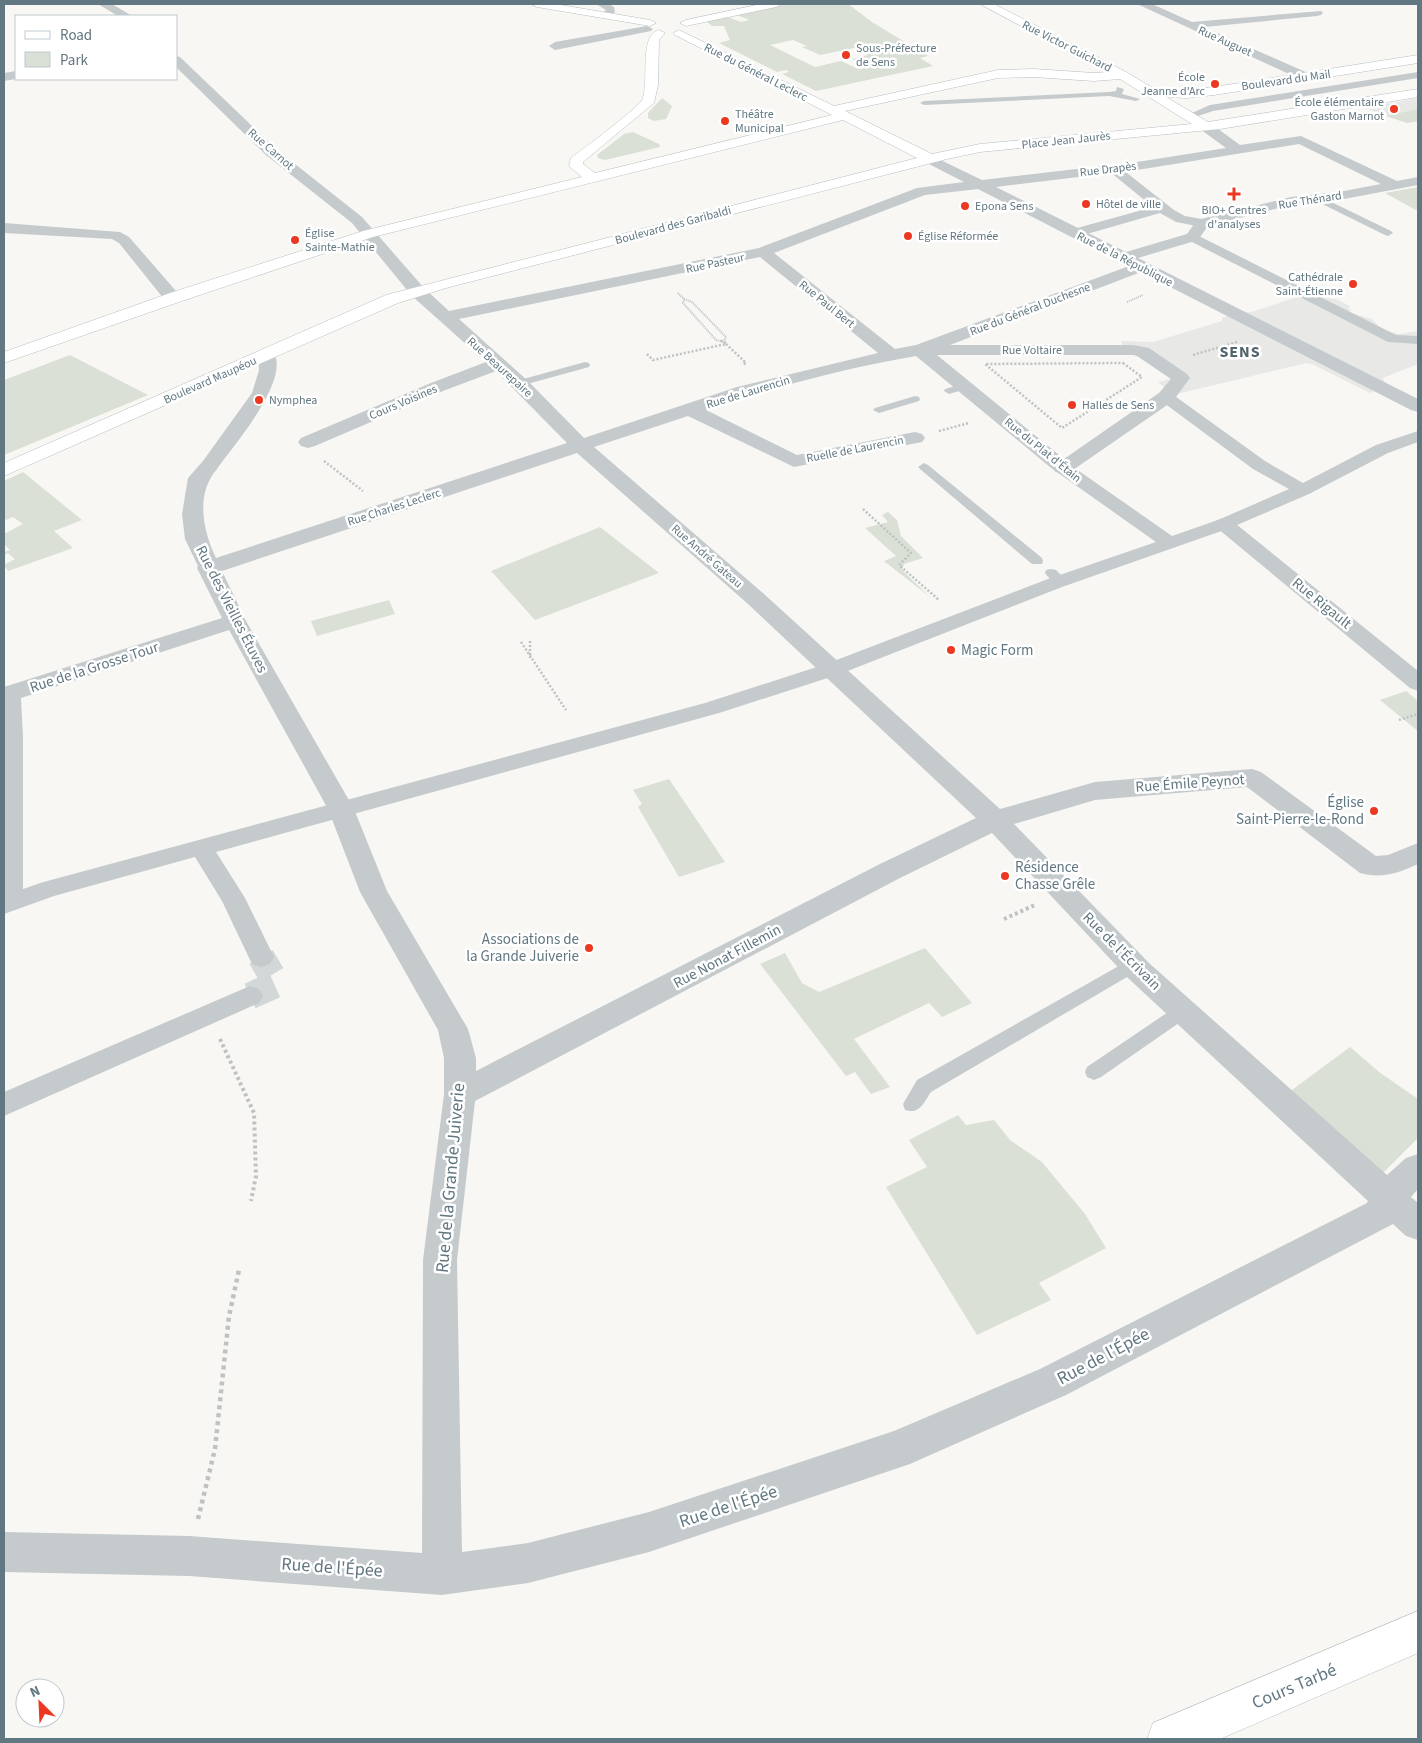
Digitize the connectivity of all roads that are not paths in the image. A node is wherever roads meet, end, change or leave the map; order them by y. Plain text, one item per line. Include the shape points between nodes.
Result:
1 (104, 4) edge
2 (537, 4) edge
3 (601, 4) edge
4 (776, 4) edge
5 (986, 4) edge
6 (1144, 4) edge
7 (1317, 13) dead end
8 (124, 15) edge
9 (604, 16) junction
10 (1191, 25) junction
11 (680, 26) junction
12 (654, 27) junction
13 (555, 46) dead end
14 (1418, 60) edge
15 (178, 62) edge
16 (1122, 74) junction
17 (1418, 75) edge
18 (1306, 77) junction
19 (1094, 78) junction
20 (1114, 92) junction
21 (1152, 92) junction
22 (1418, 93) edge
23 (924, 103) dead end
24 (1148, 108) dead end
25 (838, 113) junction
26 (1198, 113) dead end
27 (1161, 118) dead end
28 (1205, 126) junction
29 (1176, 129) junction
30 (1239, 151) junction
31 (928, 158) junction
32 (1114, 169) junction
33 (594, 179) junction
34 (1418, 180) edge
35 (977, 184) junction
36 (1395, 185) junction
37 (1317, 198) junction
38 (1162, 208) junction
39 (1202, 223) junction
40 (4, 228) edge
41 (1075, 233) junction
42 (1388, 233) dead end
43 (368, 234) junction
44 (1193, 237) junction
45 (763, 252) junction
46 (1122, 258) junction
47 (1140, 267) junction
48 (418, 292) junction
49 (176, 297) junction
50 (445, 318) junction
51 (1417, 340) edge
52 (920, 350) junction
53 (267, 355) junction
54 (891, 355) junction
55 (4, 358) edge
56 (498, 364) junction
57 (585, 365) dead end
58 (520, 383) junction
59 (1166, 397) junction
60 (915, 399) dead end
61 (1418, 406) edge
62 (690, 409) junction
63 (879, 410) dead end
64 (1418, 436) edge
65 (315, 440) road end
66 (902, 441) road end
67 (579, 444) junction
68 (924, 467) dead end
69 (1063, 468) junction
70 (4, 470) edge
71 (1303, 490) junction
72 (1224, 524) junction
73 (1170, 543) junction
74 (1037, 561) dead end
75 (208, 568) junction
76 (235, 621) junction
77 (833, 669) junction
78 (1418, 683) edge
79 (8, 739) edge
80 (341, 809) junction
81 (994, 820) junction
82 (201, 847) junction
83 (1418, 853) edge
84 (4, 903) edge
85 (261, 957) tunnel mouth
86 (1134, 965) junction
87 (250, 996) tunnel mouth
88 (1183, 1011) junction
89 (1094, 1072) dead end
90 (460, 1094) junction
91 (4, 1104) edge
92 (912, 1104) dead end
93 (1418, 1168) edge
94 (1386, 1198) junction
95 (1418, 1225) edge
96 (4, 1552) edge
97 (442, 1575) junction
98 (1418, 1632) edge
99 (1169, 1739) edge

1 - 8 street
2 - 9 main road
3 - 9 street via 611,9
4 - 11 main road
5 - 16 main road, Rue Victor Guichard
6 - 10 street, Rue Auguet
7 - 10 street
9 - 12 main road
10 - 18 street, Rue Auguet
11 - 12 main road
11 - 25 main road, Rue du Général Leclerc
12 - 13 street
12 - 33 main road via 652,85 648,103 576,161 576,166
14 - 18 main road, Boulevard du Mail
15 - 43 street, Rue Carnot via 271,152 357,220
16 - 19 main road, Rue Victor Guichard
16 - 21 main road, Rue Victor Guichard
17 - 26 street, Boulevard du Mail via 1210,108
18 - 21 main road, Boulevard du Mail via 1199,93
19 - 20 main road
19 - 25 main road via 998,74
20 - 23 lane
20 - 24 main road via 1136,99
21 - 28 main road, Rue Victor Guichard
22 - 28 main road
25 - 31 main road, Rue de la République
25 - 33 main road
27 - 29 main road
28 - 29 main road, Place Jean Jaurès
28 - 30 street
29 - 31 main road, Place Jean Jaurès via 980,148
30 - 32 street, Rue Drapès
30 - 36 street, Rue Drapès via 1301,140
31 - 35 street, Rue de la République
31 - 48 main road, Boulevard des Garibaldi
32 - 35 street, Rue Drapès
32 - 38 street
33 - 43 main road
34 - 36 street, Rue Thénard
35 - 41 street, Rue de la République
35 - 45 street, Rue Pasteur via 922,191
36 - 37 street, Rue Thénard
37 - 39 street, Rue Thénard via 1291,201
37 - 42 lane
38 - 39 street via 1181,219
38 - 41 street
39 - 44 street
40 - 49 street via 115,235 124,240 170,295
41 - 46 street, Rue de la République
43 - 48 street, Rue Carnot
43 - 49 main road
44 - 46 street
44 - 51 street via 1393,339
45 - 50 street, Rue Pasteur via 648,279
45 - 54 street, Rue Paul Bert
46 - 47 street, Rue de la République
47 - 52 street, Rue du Général Duchesne
47 - 61 street, Rue de la République
48 - 50 street, Rue Beaurepaire
48 - 53 main road, Boulevard Maupéou via 392,299
49 - 55 main road
50 - 56 street, Rue Beaurepaire
52 - 54 street, Rue de Laurencin
52 - 59 street, Rue Voltaire via 1133,350 1143,352 1181,378
52 - 69 street, Rue du Plat d'Étain via 957,389 1000,416
53 - 70 main road, Boulevard Maupéou
53 - 75 street, Rue des Vieilles Étuves via 269,372 261,393 198,478 192,514 196,539
54 - 62 street, Rue de Laurencin via 753,389
56 - 58 street, Rue Beaurepaire
56 - 65 street, Cours Voisines via 436,387
57 - 58 lane
58 - 67 street, Rue Beaurepaire
59 - 69 street
59 - 71 street via 1260,465
60 - 63 lane
62 - 66 street, Ruelle de Laurencin via 794,461
62 - 67 street, Rue de Laurencin
64 - 71 street via 1382,449
67 - 75 street, Rue Charles Leclerc
67 - 77 street, Rue André Gateau
68 - 74 lane
69 - 73 street, Rue du Plat d'Étain
71 - 72 street
72 - 73 street
72 - 78 street, Rue Rigault
73 - 77 street via 1056,577 961,619
75 - 76 street, Rue des Vieilles Étuves
76 - 79 street, Rue de la Grosse Tour via 9,694
76 - 80 street, Rue des Vieilles Étuves
77 - 80 street via 712,708
77 - 81 street, Rue de l'Écrivain
79 - 84 street, Rue de la Grosse Tour via 9,892
80 - 82 street
80 - 90 street, Rue de la Grande Juiverie via 374,892 453,1029 460,1058
81 - 83 street, Rue Émile Peynot via 1095,791 1252,778 1370,866 1390,866
81 - 86 street, Rue de l'Écrivain
81 - 90 street, Rue Nonat Fillemin
82 - 84 street
82 - 85 street via 233,898
86 - 88 street, Rue de l'Écrivain
86 - 92 lane via 924,1086
87 - 91 street
88 - 89 lane
88 - 94 street, Rue de l'Écrivain
90 - 97 street, Rue de la Grande Juiverie via 440,1260
93 - 94 street, Rue de l'Épée
94 - 95 street, Rue de l'Écrivain
94 - 97 street, Rue de l'Épée via 1381,1212 1053,1382 896,1450 649,1532 528,1562
96 - 97 street, Rue de l'Épée via 190,1556
98 - 99 main road, Cours Tarbé

